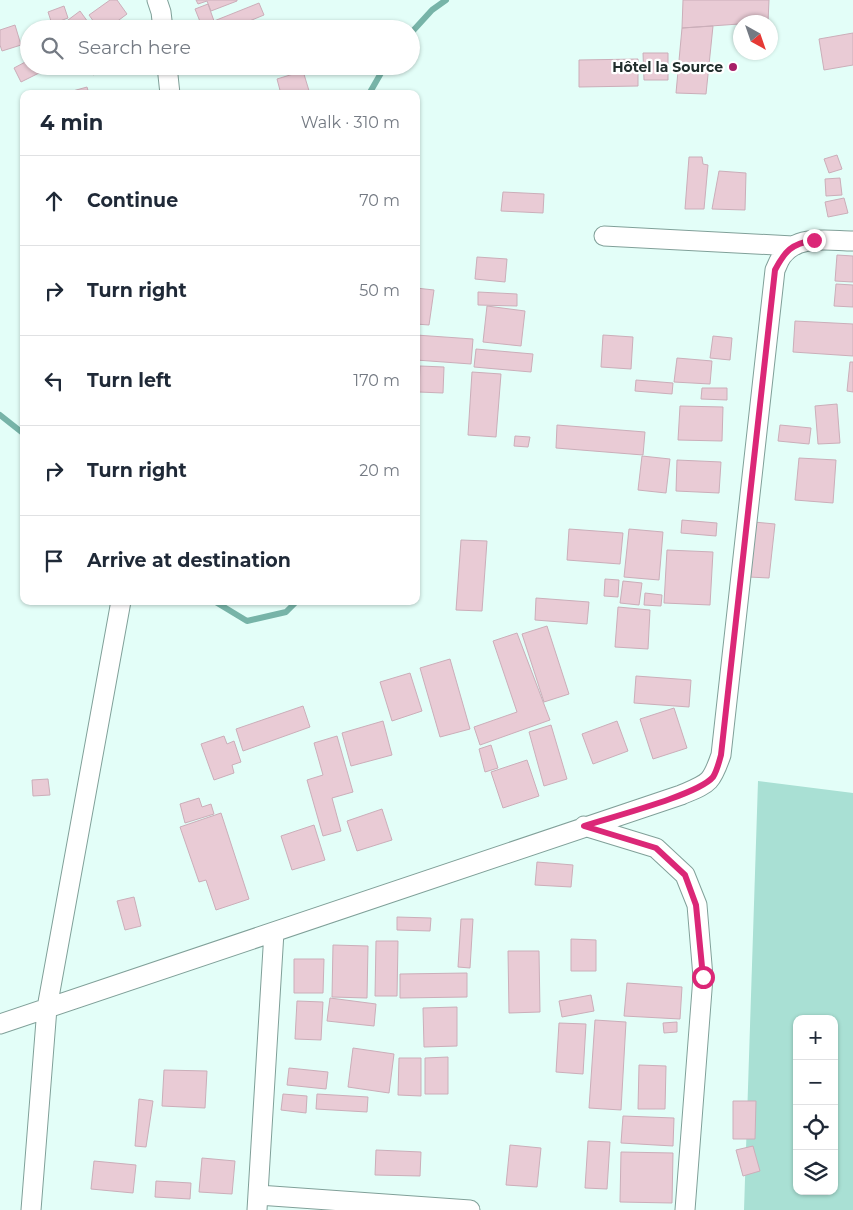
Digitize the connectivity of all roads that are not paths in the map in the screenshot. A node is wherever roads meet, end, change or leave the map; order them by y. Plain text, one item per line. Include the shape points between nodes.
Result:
1 (157, 0) edge
2 (162, 20) edge
3 (168, 75) edge
4 (170, 90) edge
5 (604, 236) dead end
6 (853, 241) edge
7 (793, 246) junction
8 (120, 605) edge
9 (584, 826) junction
10 (274, 932) junction
11 (47, 1008) junction
12 (0, 1024) edge
13 (257, 1202) edge
14 (31, 1210) edge
15 (470, 1210) edge
16 (685, 1210) edge

1 - 2 street
3 - 4 street
5 - 7 street
6 - 7 street via 814,240
7 - 9 street via 783,255 775,270 721,755 714,776 702,786 681,795
8 - 11 street
9 - 10 street
9 - 16 street via 656,848 685,875 696,905 703,977
10 - 11 street
10 - 13 street
11 - 12 street
11 - 14 street
13 - 15 street

